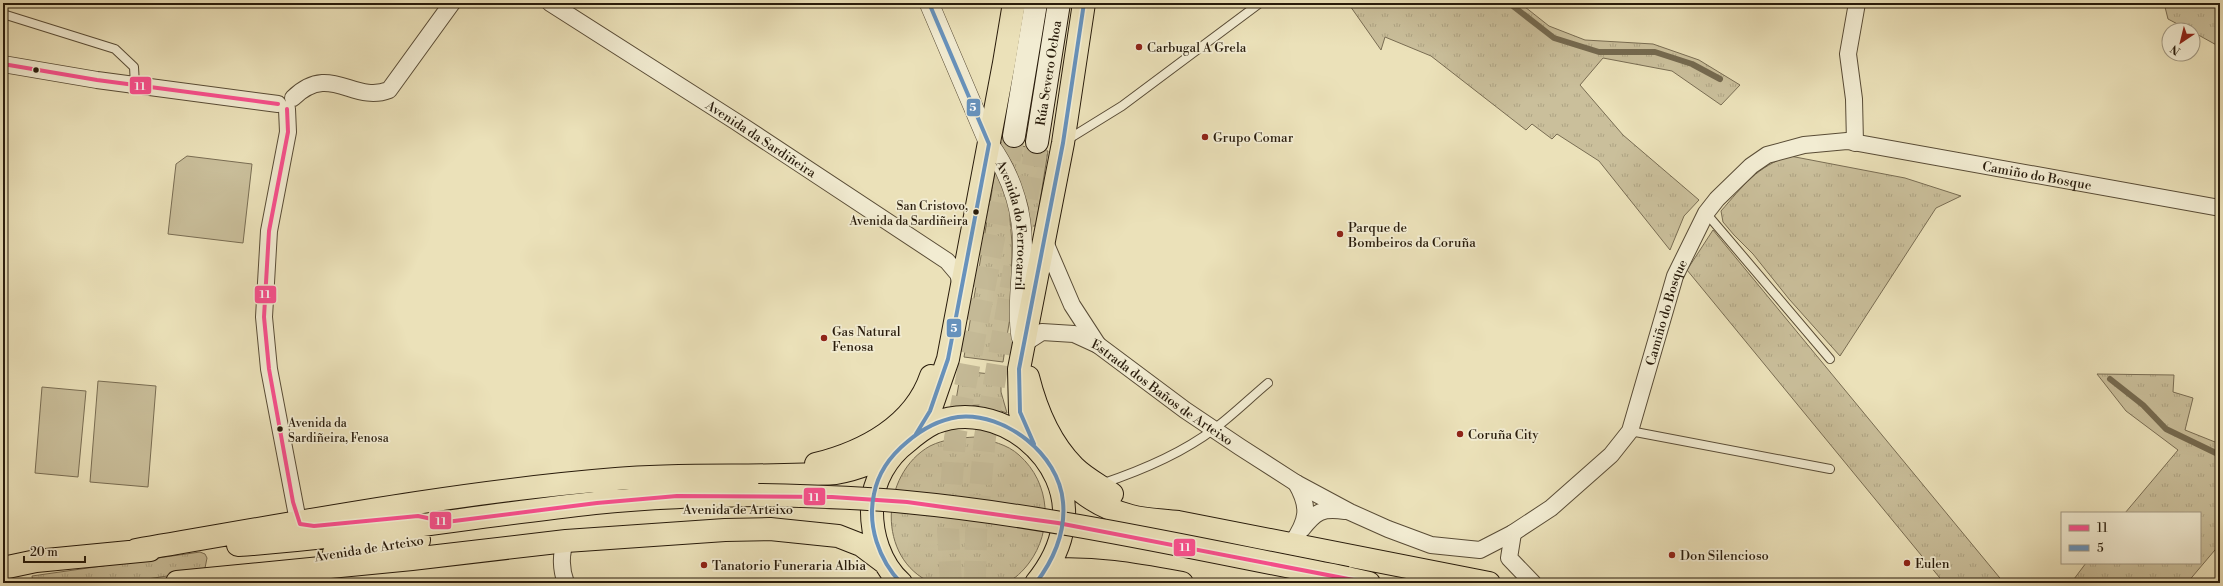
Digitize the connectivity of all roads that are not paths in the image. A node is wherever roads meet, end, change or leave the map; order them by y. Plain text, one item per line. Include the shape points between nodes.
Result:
1 (452, 3) edge
2 (550, 3) edge
3 (929, 3) edge
4 (1036, 3) edge
5 (1059, 3) edge
6 (1084, 3) edge
7 (1260, 3) edge
8 (1856, 3) edge
9 (1010, 10) edge
10 (3, 14) edge
11 (3, 64) edge
12 (135, 85) junction
13 (286, 104) junction
14 (1014, 136) tunnel mouth
15 (1037, 142) tunnel mouth
16 (1855, 142) junction
17 (1063, 143) junction
18 (989, 144) junction
19 (2220, 208) edge
20 (1706, 213) junction
21 (1045, 242) junction
22 (962, 285) junction
23 (1022, 345) junction
24 (1098, 345) junction
25 (1830, 359) dead end
26 (1268, 383) dead end
27 (1214, 430) junction
28 (1630, 431) junction
29 (916, 434) junction
30 (1034, 444) junction
31 (897, 450) junction
32 (1050, 463) junction
33 (1830, 469) dead end
34 (774, 475) junction
35 (1296, 483) junction
36 (1098, 485) junction
37 (1074, 488) junction
38 (758, 501) junction
39 (1350, 512) junction
40 (298, 521) junction
41 (446, 522) junction
42 (1178, 522) junction
43 (1513, 533) junction
44 (1296, 537) junction
45 (566, 542) junction
46 (136, 550) junction
47 (1480, 550) joint
48 (885, 563) junction
49 (3, 568) edge
50 (1121, 572) junction
51 (1041, 577) edge
52 (175, 583) edge
53 (566, 583) edge
54 (901, 583) edge
55 (1091, 583) edge
56 (1182, 583) edge
57 (1299, 583) edge
58 (1369, 583) edge
59 (1489, 583) edge
60 (1534, 583) edge

1 - 13 street via 389,90 369,93 324,81 303,88
2 - 22 street, Avenida da Sardiñeira via 947,261 958,274
3 - 18 street, Avenida do Ferrocarril
4 - 14 main road, Rúa Severo Ochoa
5 - 15 main road, Rúa Severo Ochoa
6 - 17 main road
7 - 17 lane via 1122,106
8 - 16 street via 1848,54 1854,99
9 - 18 main road
10 - 12 lane via 115,49 134,67
11 - 12 street
12 - 13 street
13 - 40 street via 288,132 269,231 264,317 269,369
16 - 19 street, Camiño do Bosque
16 - 20 street, Camiño do Bosque via 1804,145 1767,155 1751,166
17 - 21 main road
18 - 22 main road
18 - 23 street, Avenida do Ferrocarril via 1003,162 1013,187 1020,220 1023,255 1019,313
20 - 25 lane
20 - 28 street, Camiño do Bosque via 1675,276
21 - 23 main road
21 - 24 street via 1072,305
22 - 29 main road via 948,359 930,412
22 - 34 main road via 927,388 908,416 883,437 854,453
23 - 24 street, Estrada dos Baños de Arteixo via 1042,332 1074,334
23 - 30 main road via 1019,369 1020,412
23 - 36 main road via 1034,403 1053,439 1074,467
24 - 27 street, Estrada dos Baños de Arteixo
26 - 27 lane
27 - 35 street, Estrada dos Baños de Arteixo
27 - 36 lane via 1186,448 1132,474
28 - 33 lane
28 - 43 street, Camiño do Bosque via 1611,455 1586,479 1551,508
29 - 30 main road via 947,420 978,419 996,422 1016,431
29 - 31 main road
30 - 32 main road
31 - 34 main road, Avenida de Arteixo via 856,470
31 - 48 main road via 883,468 872,501 875,540
32 - 37 main road
32 - 51 main road via 1061,491 1064,526 1056,550
34 - 40 main road, Avenida de Arteixo via 691,475 566,484
35 - 39 street, Estrada dos Baños de Arteixo
35 - 44 street via 1307,507
36 - 37 lane
36 - 42 main road via 1136,505
37 - 42 main road via 1114,510 1133,517
38 - 41 main road, Avenida de Arteixo via 677,496
38 - 52 main road, Avenida de Arteixo via 503,528 297,559
38 - 57 main road, Avenida de Arteixo via 904,515 1056,535
38 - 58 main road, Avenida de Arteixo, bridge via 832,497 907,502 1058,523
39 - 44 street, Estrada dos Baños de Arteixo via 1330,509 1320,511
39 - 47 street, Estrada dos Baños de Arteixo via 1432,545
40 - 41 lane, Avenida de Arteixo via 305,526 314,526 418,516
40 - 46 main road, Avenida de Arteixo
41 - 46 main road, Avenida de Arteixo via 279,542
42 - 44 main road
43 - 47 street, Camiño do Bosque
43 - 60 street via 1510,558
44 - 59 main road
45 - 48 main road, Avenida de Arteixo via 666,533 770,529 838,536 861,545
45 - 52 main road, Avenida de Arteixo
45 - 53 street via 562,552
46 - 49 main road, Avenida de Arteixo via 36,561
48 - 54 main road
50 - 51 main road via 1082,568
50 - 55 main road
50 - 56 main road

